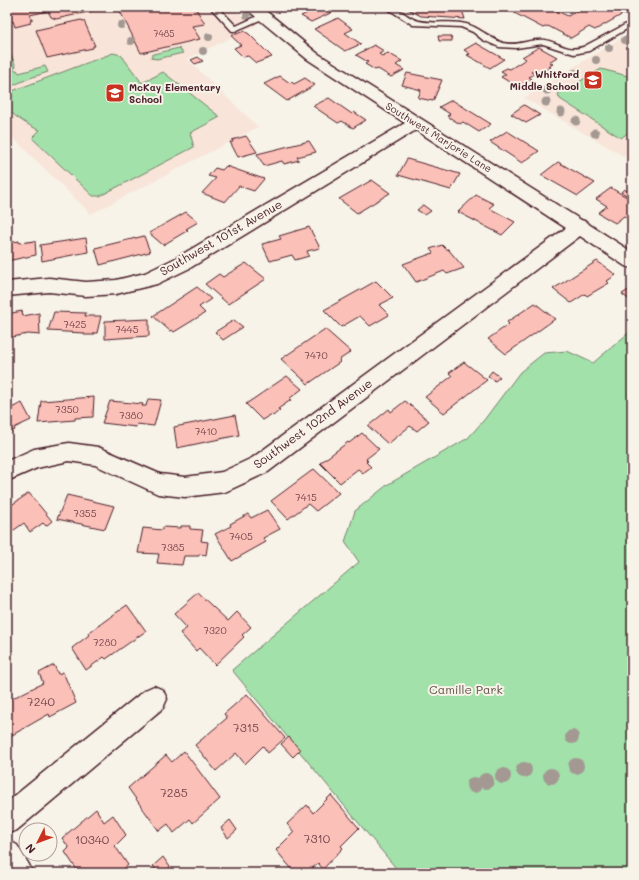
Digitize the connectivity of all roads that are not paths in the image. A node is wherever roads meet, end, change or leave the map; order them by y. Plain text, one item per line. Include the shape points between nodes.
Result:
1 (214, 7) edge
2 (251, 7) edge
3 (389, 7) edge
4 (265, 16) junction
5 (632, 23) edge
6 (416, 123) junction
7 (581, 226) junction
8 (632, 261) edge
9 (7, 289) edge
10 (7, 470) edge
11 (154, 699) dead end
12 (7, 820) edge
13 (7, 855) edge
14 (18, 873) edge

1 - 4 lane via 235,29
2 - 4 street, Southwest Marjorie Lane
3 - 5 lane via 416,23 462,25 502,45 544,42 574,52 586,50
4 - 6 street, Southwest Marjorie Lane via 296,45
6 - 7 street, Southwest Marjorie Lane
6 - 9 street, Southwest 101st Avenue via 183,263 150,279 116,287 86,289 49,285
7 - 8 street, Southwest Marjorie Lane
7 - 10 street, Southwest 102nd Avenue via 260,465 225,482 185,487 158,484 98,456 69,452 34,459
11 - 12 street
13 - 14 street

